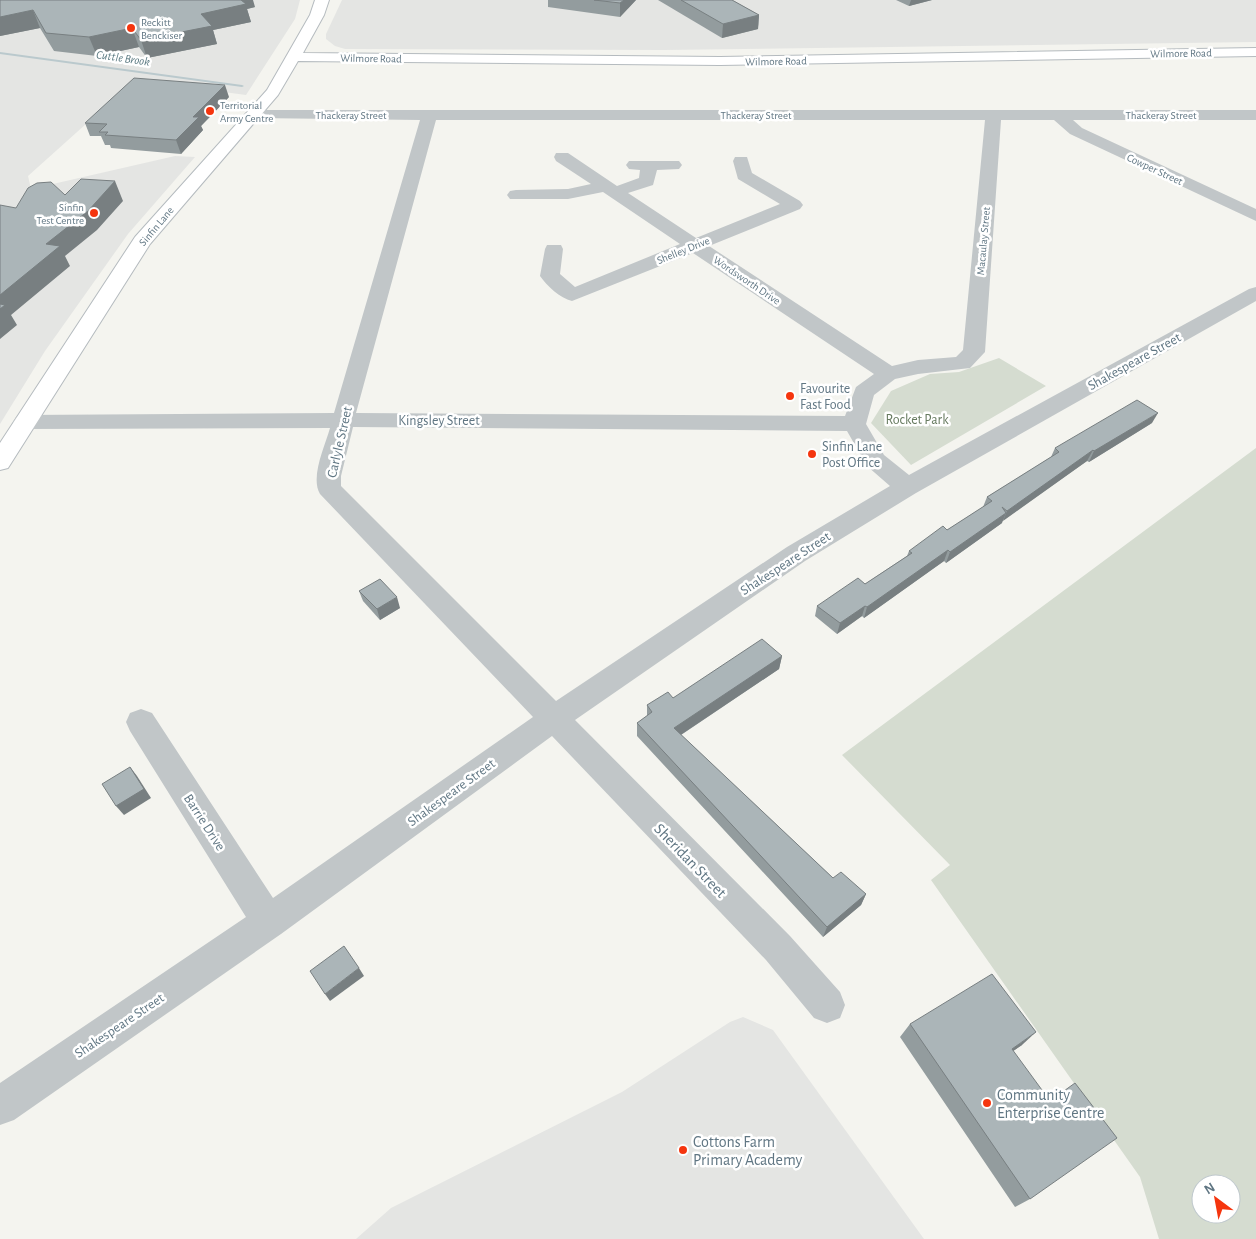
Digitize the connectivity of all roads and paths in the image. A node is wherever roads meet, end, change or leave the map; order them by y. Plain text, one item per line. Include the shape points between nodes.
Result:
1 (322, 0) edge
2 (1256, 52) edge
3 (295, 57) junction
4 (255, 115) junction
5 (429, 115) junction
6 (993, 115) junction
7 (1058, 115) junction
8 (1256, 115) edge
9 (562, 157) dead end
10 (741, 161) dead end
11 (673, 165) dead end
12 (611, 189) junction
13 (516, 195) dead end
14 (1256, 216) edge
15 (695, 245) junction
16 (554, 249) dead end
17 (1256, 293) edge
18 (888, 374) junction
19 (343, 420) junction
20 (24, 422) junction
21 (854, 424) junction
22 (0, 462) edge
23 (907, 487) junction
24 (553, 718) junction
25 (141, 722) dead end
26 (269, 922) junction
27 (827, 1005) dead end
28 (0, 1106) edge

1 - 3 street, Sinfin Lane
2 - 3 street, Wilmore Road via 720,61
3 - 4 street, Sinfin Lane via 274,92
4 - 5 street, Thackeray Street
4 - 20 street, Sinfin Lane via 142,241
5 - 6 street, Thackeray Street
5 - 19 street, Carlyle Street
6 - 7 street, Thackeray Street
6 - 18 street, Macaulay Street via 974,352 962,363 918,367
7 - 8 street, Thackeray Street
7 - 14 street, Cowper Street via 1076,131
9 - 12 street, Wordsworth Drive
10 - 15 street, Shelley Drive via 744,175 794,205
11 - 12 street via 642,165 647,181
12 - 13 street
12 - 15 street, Wordsworth Drive
15 - 16 street, Shelley Drive via 572,295 550,276
15 - 18 street, Wordsworth Drive
17 - 23 street, Shakespeare Street
18 - 21 street via 864,392
19 - 20 street, Kingsley Street
19 - 21 street, Kingsley Street
19 - 24 street, Carlyle Street via 328,476 329,488
20 - 22 street, Sinfin Lane
21 - 23 street via 875,460
23 - 24 street, Shakespeare Street via 796,554
24 - 26 street, Shakespeare Street
24 - 27 street, Sheridan Street via 778,948
25 - 26 street, Barrie Drive
26 - 28 street, Shakespeare Street

